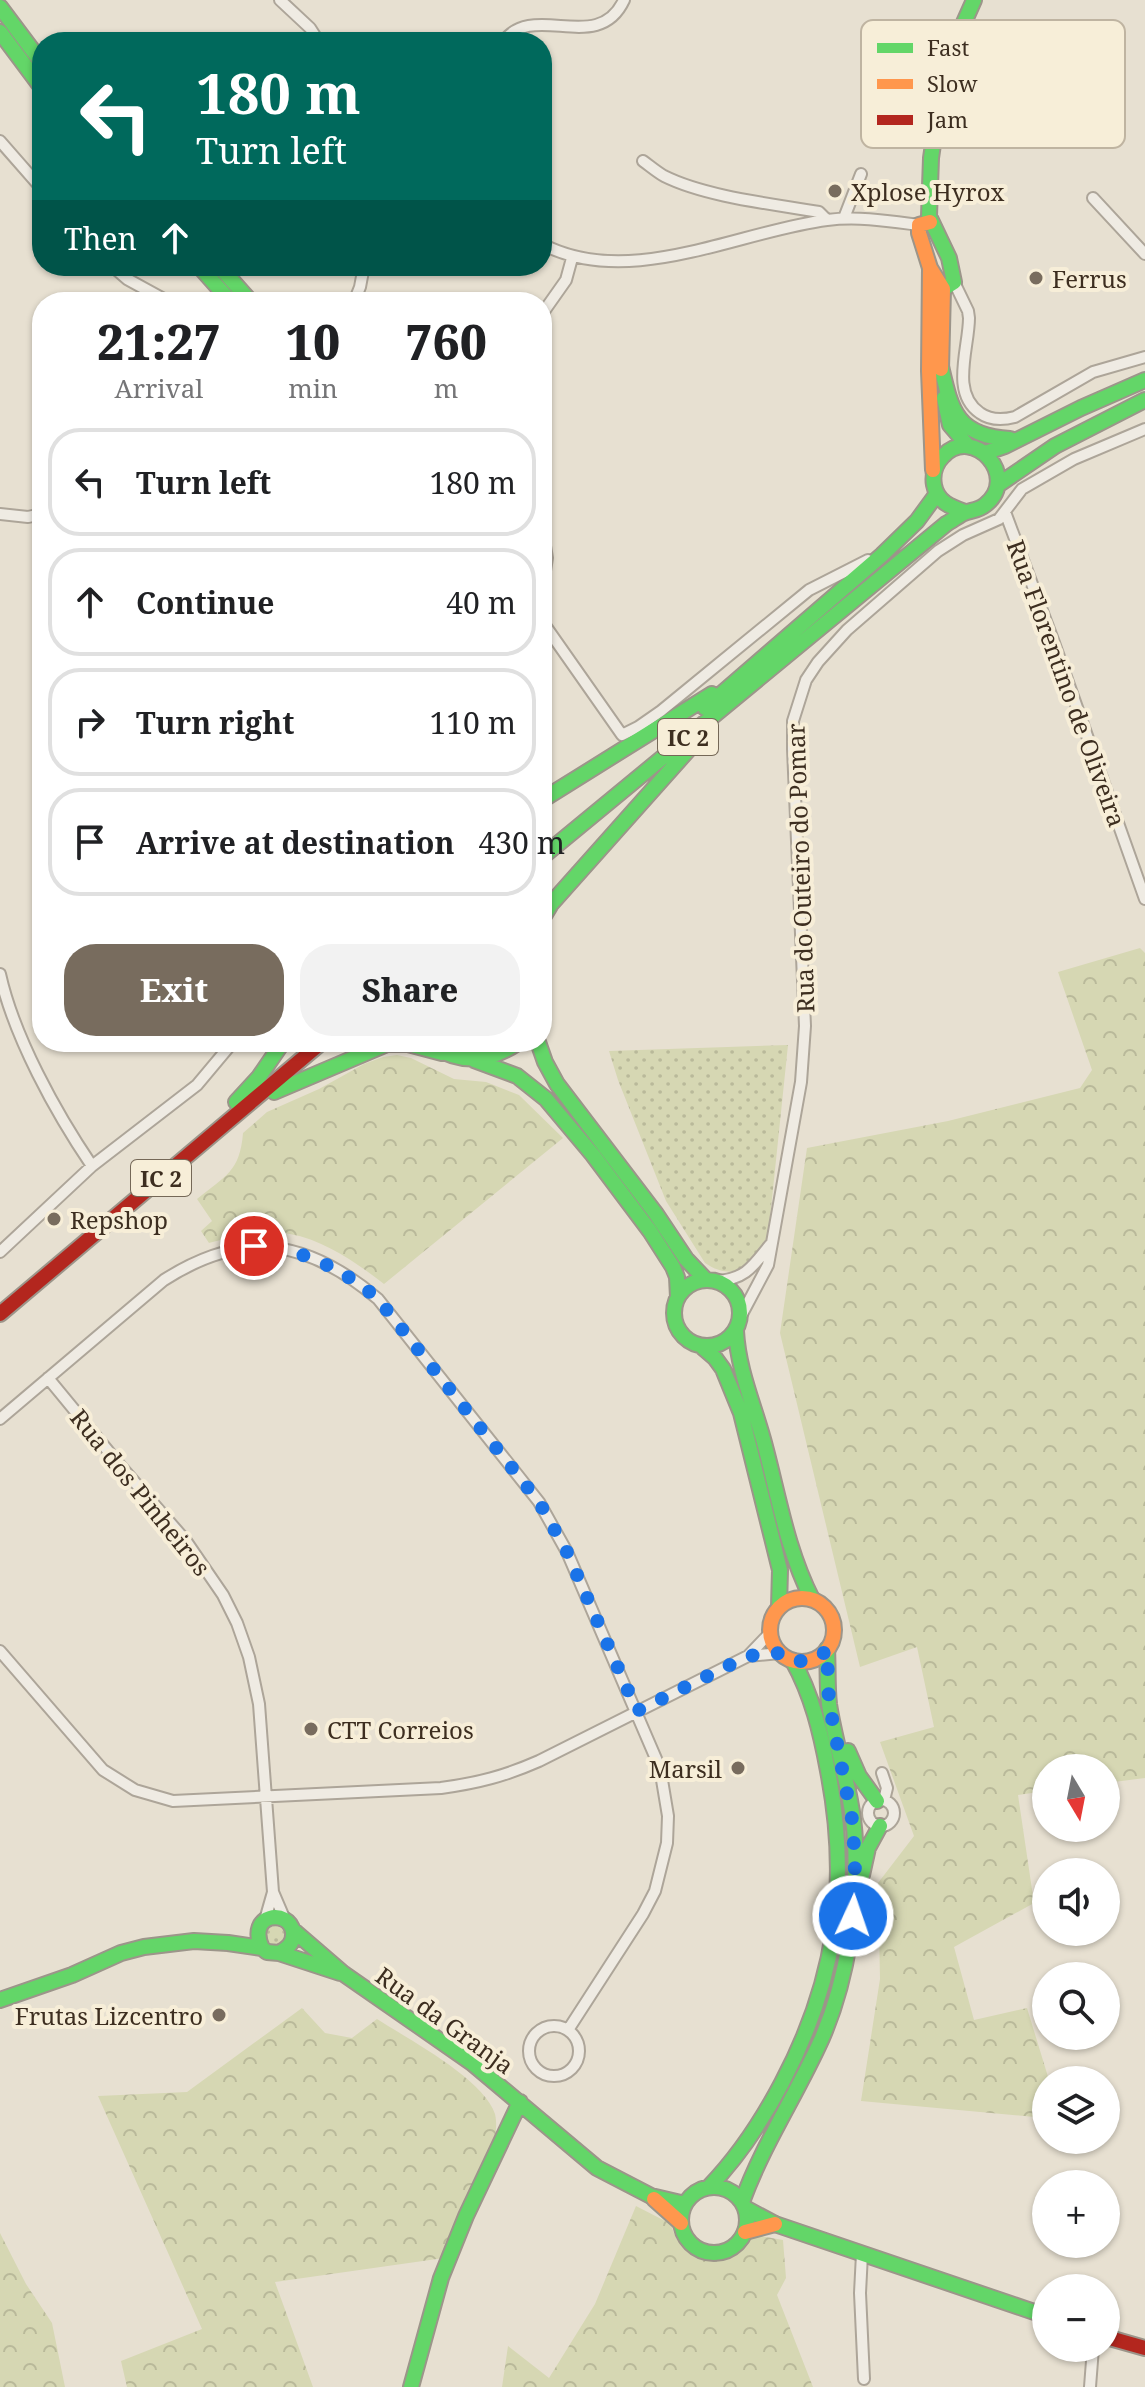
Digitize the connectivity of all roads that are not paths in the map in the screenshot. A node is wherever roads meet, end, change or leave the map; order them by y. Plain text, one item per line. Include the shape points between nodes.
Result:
1 (6, 0) edge
2 (280, 0) edge
3 (624, 0) edge
4 (974, 0) edge
5 (0, 7) edge
6 (965, 20) edge
7 (0, 32) edge
8 (313, 32) edge
9 (510, 32) edge
10 (31, 49) joint
11 (32, 75) edge
12 (0, 141) edge
13 (932, 148) edge
14 (643, 161) dead end
15 (861, 174) dead end
16 (32, 178) edge
17 (1093, 198) dead end
18 (844, 218) junction
19 (827, 220) junction
20 (924, 223) junction
21 (552, 249) edge
22 (1145, 254) edge
23 (572, 258) junction
24 (930, 268) junction
25 (124, 276) edge
26 (208, 276) edge
27 (228, 276) edge
28 (949, 286) junction
29 (151, 292) edge
30 (222, 292) edge
31 (242, 292) edge
32 (552, 300) edge
33 (1145, 357) edge
34 (940, 362) junction
35 (1145, 380) edge
36 (1145, 400) edge
37 (1145, 429) edge
38 (1021, 439) junction
39 (968, 446) junction
40 (985, 453) junction
41 (933, 470) junction
42 (998, 485) junction
43 (936, 495) junction
44 (965, 512) junction
45 (1005, 512) junction
46 (0, 514) edge
47 (32, 516) edge
48 (882, 555) junction
49 (552, 635) edge
50 (800, 645) junction
51 (748, 670) junction
52 (552, 794) edge
53 (552, 839) edge
54 (552, 849) edge
55 (1145, 899) edge
56 (552, 903) edge
57 (0, 974) edge
58 (225, 1052) edge
59 (276, 1052) edge
60 (301, 1052) edge
61 (310, 1052) edge
62 (368, 1052) edge
63 (438, 1052) edge
64 (504, 1052) edge
65 (542, 1052) edge
66 (442, 1053) joint
67 (474, 1060) junction
68 (250, 1103) junction
69 (224, 1116) junction
70 (92, 1166) junction
71 (772, 1244) junction
72 (0, 1252) edge
73 (711, 1280) junction
74 (678, 1297) junction
75 (0, 1304) edge
76 (0, 1314) edge
77 (741, 1316) junction
78 (736, 1331) junction
79 (701, 1346) junction
80 (48, 1378) junction
81 (0, 1419) edge
82 (812, 1599) junction
83 (779, 1607) junction
84 (770, 1633) junction
85 (827, 1649) junction
86 (0, 1651) edge
87 (780, 1653) junction
88 (748, 1656) junction
89 (793, 1661) junction
90 (637, 1711) junction
91 (832, 1718) junction
92 (882, 1773) dead end
93 (267, 1796) junction
94 (880, 1800) junction
95 (880, 1826) junction
96 (273, 1892) junction
97 (853, 1916) junction
98 (261, 1924) junction
99 (289, 1925) junction
100 (221, 1940) junction
101 (262, 1948) junction
102 (279, 1953) junction
103 (344, 1974) junction
104 (0, 2000) edge
105 (568, 2030) junction
106 (520, 2102) junction
107 (709, 2187) junction
108 (651, 2196) junction
109 (685, 2204) junction
110 (744, 2205) junction
111 (681, 2223) junction
112 (775, 2224) junction
113 (745, 2232) junction
114 (862, 2254) junction
115 (1032, 2311) edge
116 (1120, 2341) edge
117 (1145, 2348) edge
118 (1092, 2362) edge
119 (864, 2379) dead end
120 (411, 2387) edge
121 (1090, 2387) edge

1 - 10 main road
2 - 8 street
3 - 9 street via 612,18 602,22 531,22
4 - 6 main road
5 - 10 main road
7 - 11 main road
12 - 16 street
13 - 20 main road
14 - 19 street via 689,185 819,212
15 - 18 street
17 - 22 street
18 - 19 street
18 - 20 street
19 - 23 street via 679,256
20 - 24 main road
20 - 28 main road via 938,233 946,251
21 - 23 street
23 - 32 street via 566,280
24 - 28 main road
24 - 41 main road
25 - 29 street
26 - 30 main road
27 - 31 main road
28 - 33 street via 969,318 963,389 984,416 1015,417 1093,372
28 - 34 main road
34 - 38 main road via 955,416 963,425 987,438
34 - 39 main road via 950,425
35 - 38 main road
36 - 42 main road, IC 2 via 1055,446
37 - 45 street, Rua do Outeiro do Pomar via 1041,477 1022,489
38 - 40 main road
39 - 40 main road
39 - 41 main road via 946,452
40 - 42 main road via 996,467
41 - 43 main road
42 - 44 main road, IC 2 via 982,508
43 - 44 main road via 948,507
43 - 48 main road, IC 2
44 - 50 main road, IC 2
45 - 55 street, Rua Florentino de Oliveira
45 - 71 street, Rua do Outeiro do Pomar via 938,551 847,630 806,680 798,704 793,749 805,1026 799,1094
46 - 47 street
48 - 49 street via 809,590 669,705 622,735
48 - 51 main road, IC 2
50 - 54 main road, IC 2
50 - 56 main road via 687,750
51 - 52 main road
51 - 53 main road, IC 2
57 - 70 street via 19,1030 64,1125
58 - 70 street via 197,1085
59 - 69 main road
60 - 69 main road, IC 2
61 - 68 main road, IC 2
62 - 68 main road
63 - 66 main road
64 - 67 main road
65 - 73 main road via 557,1084 686,1259
66 - 67 main road
67 - 74 main road via 517,1076 546,1099 656,1241 677,1277
68 - 76 main road, IC 2
69 - 75 main road, IC 2
70 - 72 street
71 - 73 street via 744,1275
71 - 77 street, Rua do Outeiro do Pomar via 768,1265
73 - 74 main road via 692,1283
73 - 77 main road via 736,1295
74 - 79 main road via 677,1327
77 - 78 main road
78 - 79 main road via 721,1344
78 - 82 main road via 740,1371 797,1569
79 - 83 main road via 723,1369 745,1426 780,1570
80 - 81 street
80 - 90 street via 164,1280 214,1255 275,1247 313,1257 344,1273 378,1299 539,1502 567,1552
80 - 93 street, Rua dos Pinheiros via 186,1541 223,1595 254,1681
82 - 83 main road via 791,1599
82 - 85 main road via 832,1619
83 - 84 main road
84 - 87 main road
84 - 88 street
85 - 89 main road via 808,1661
85 - 91 main road
86 - 93 street via 103,1770 135,1790 173,1801
87 - 88 street
87 - 89 main road
88 - 90 street
89 - 107 main road via 815,1713 837,1820 839,1887 830,1962 791,2068 735,2160
90 - 93 street via 539,1761 479,1783
90 - 105 street via 665,1791 663,1866 643,1914
91 - 94 main road via 859,1776
91 - 97 main road via 853,1824
92 - 94 street via 887,1788
93 - 96 street, Rua dos Pinheiros
94 - 95 street via 868,1814
94 - 95 street via 894,1813
95 - 97 main road via 868,1848
96 - 98 street, Rua dos Pinheiros
96 - 99 street, Rua dos Pinheiros
97 - 110 main road via 838,1991 822,2037 755,2166
98 - 99 main road via 275,1917
98 - 100 main road
98 - 101 main road via 257,1941
99 - 102 main road via 292,1942
99 - 103 main road, Rua da Granja
100 - 101 main road
100 - 104 main road via 126,1952
101 - 102 main road
102 - 103 main road, Rua da Granja
103 - 106 main road, Rua da Granja
105 - 105 street via 552,2026 536,2033 530,2057 547,2075 563,2074 575,2065 580,2050
106 - 108 main road, Rua da Granja via 587,2160
106 - 120 main road via 441,2278
107 - 109 main road
107 - 110 main road via 728,2190
108 - 109 main road
108 - 111 main road
109 - 111 main road
110 - 112 main road
110 - 113 main road
111 - 113 main road via 691,2244 705,2252 729,2249
112 - 113 main road
112 - 114 main road
114 - 115 main road
114 - 119 street
116 - 117 main road
118 - 121 street

